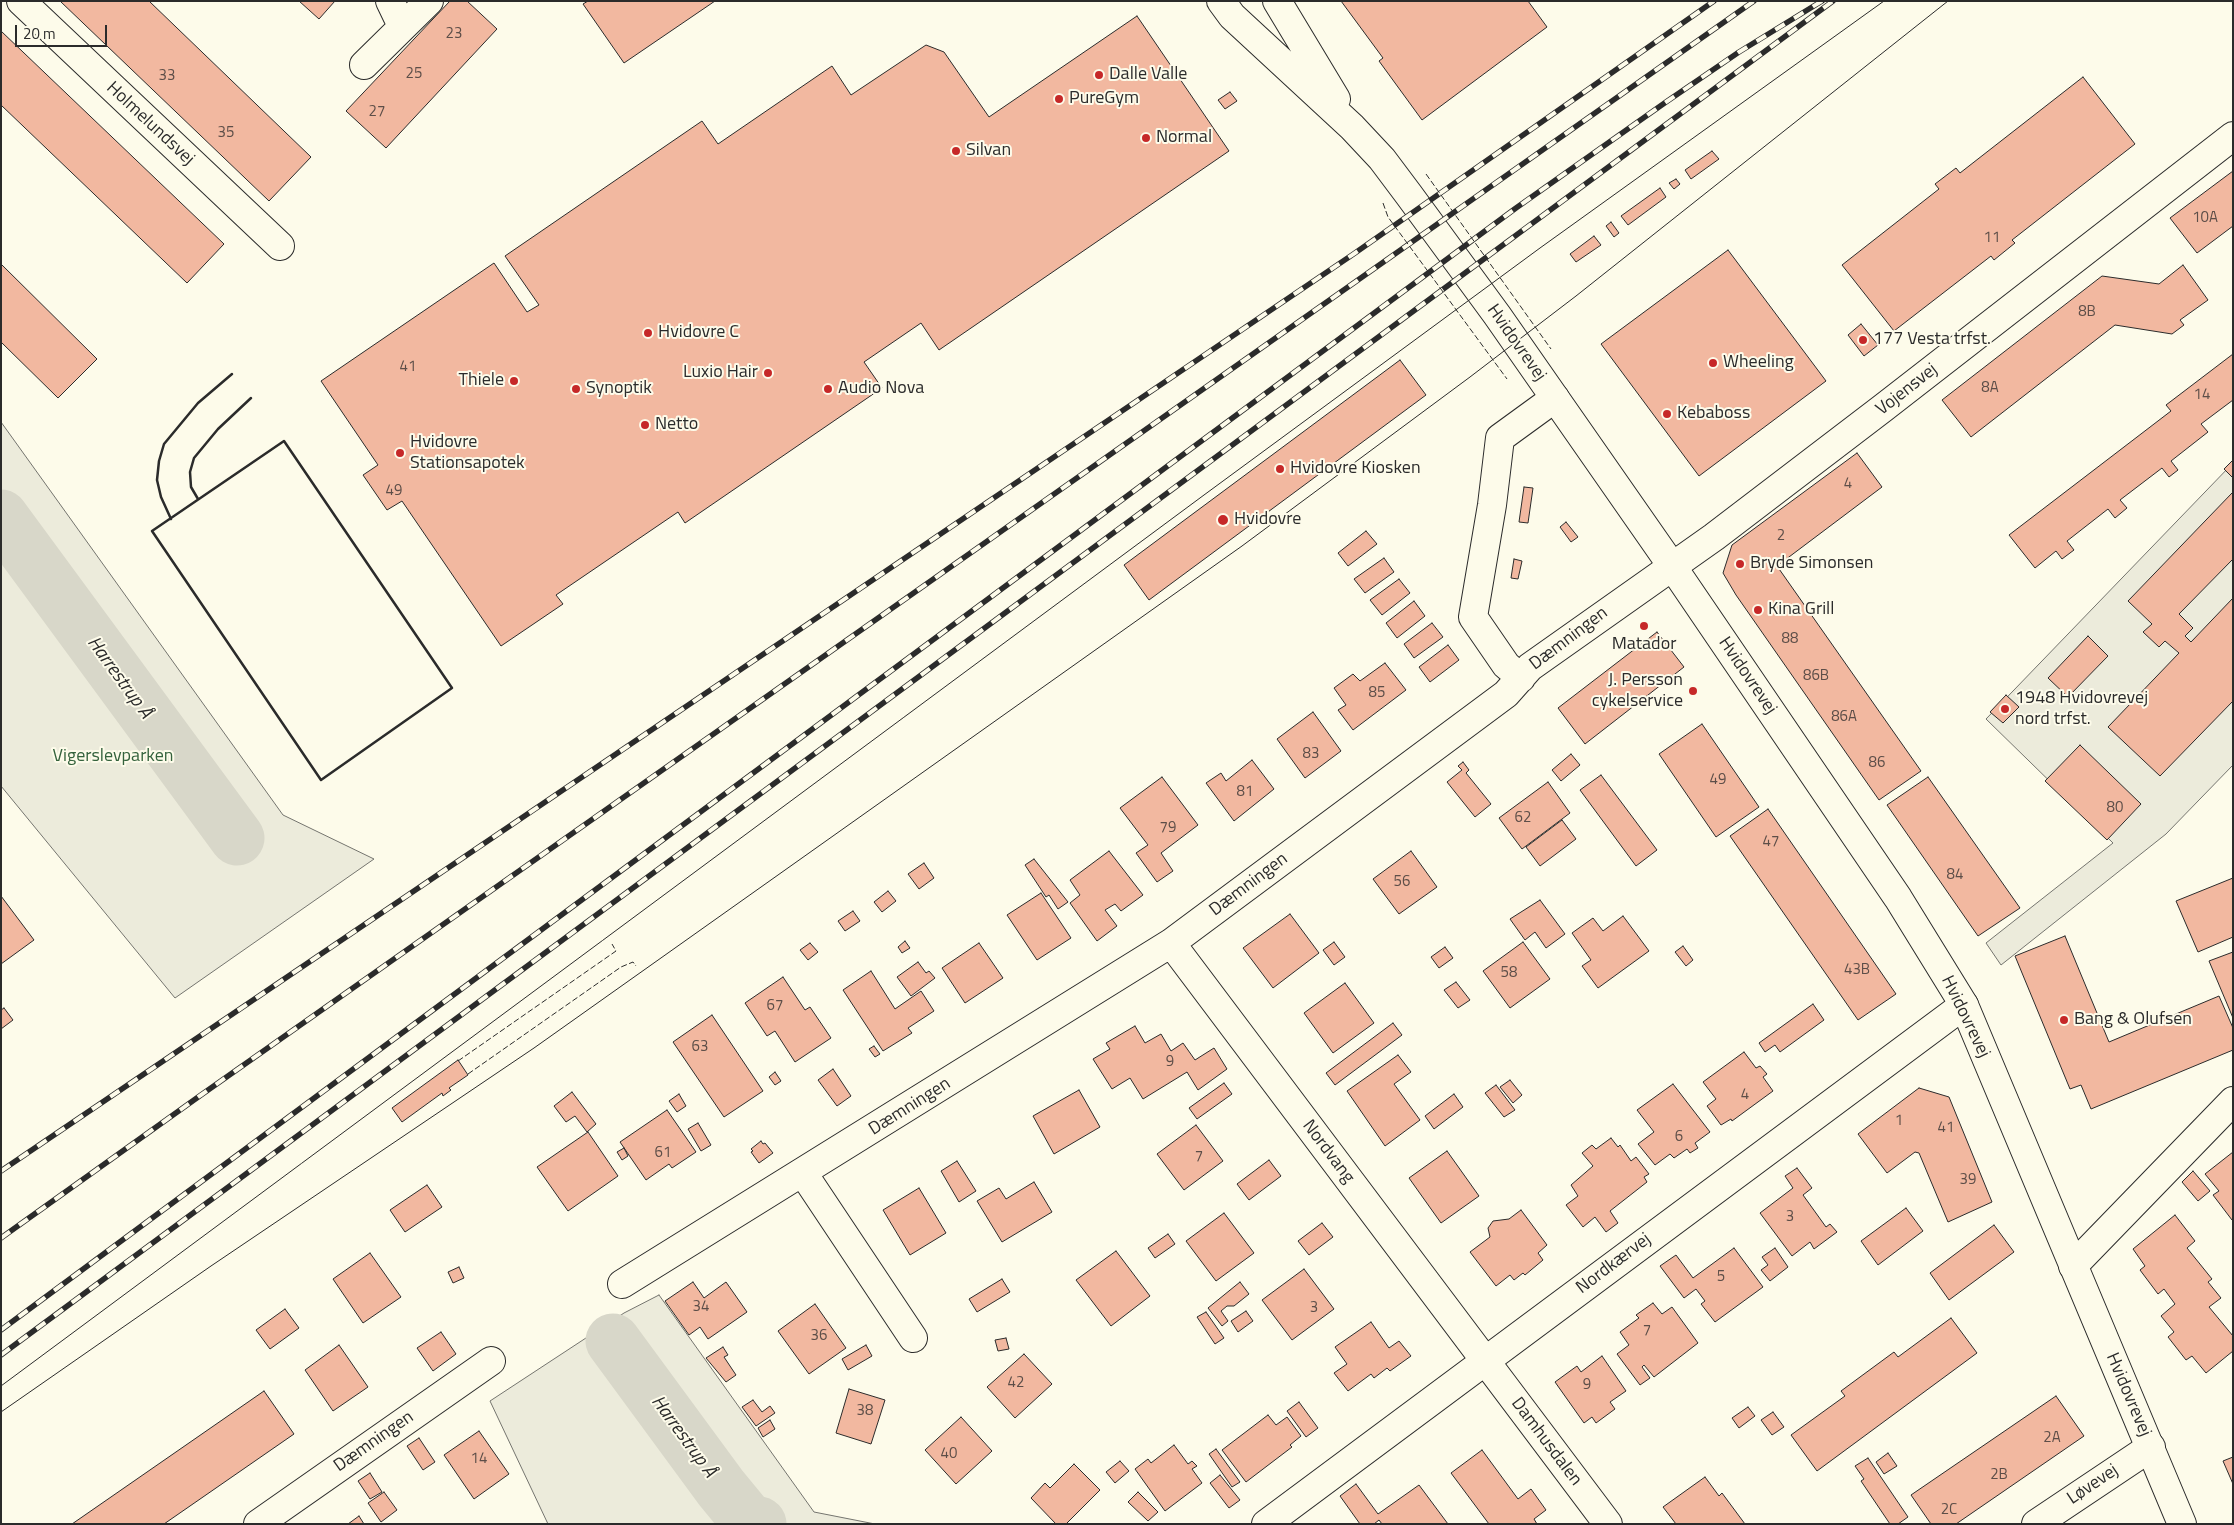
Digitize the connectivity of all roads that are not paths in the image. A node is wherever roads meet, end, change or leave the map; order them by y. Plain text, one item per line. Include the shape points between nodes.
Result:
1 (21, 1) edge
2 (390, 1) edge
3 (429, 1) edge
4 (1221, 1) edge
5 (1278, 1) edge
6 (402, 26) junction
7 (364, 65) dead end
8 (1352, 126) junction
9 (2233, 136) edge
10 (280, 246) dead end
11 (1555, 398) junction
12 (1672, 566) junction
13 (1521, 678) junction
14 (1171, 943) junction
15 (1964, 1005) junction
16 (2233, 1101) edge
17 (803, 1173) junction
18 (2073, 1266) junction
19 (622, 1284) dead end
20 (913, 1338) dead end
21 (491, 1361) dead end
22 (1484, 1361) junction
23 (2151, 1447) junction
24 (258, 1524) edge
25 (1266, 1524) edge
26 (1608, 1524) edge
27 (2036, 1524) edge
28 (2182, 1524) edge

1 - 10 street, Holmelundsvej
2 - 6 street
3 - 6 street
4 - 8 street, Hvidovrevej via 1232,16
5 - 8 street, Hvidovrevej
6 - 7 street
8 - 11 street, Hvidovrevej via 1409,195
9 - 12 street, Vojensvej via 1883,408
11 - 12 street, Hvidovrevej
11 - 13 street via 1500,438 1473,616 1506,665
12 - 13 street, Dæmningen via 1530,666
12 - 15 street, Hvidovrevej via 1898,898
13 - 14 street, Dæmningen via 1506,694
14 - 17 street, Dæmningen
14 - 22 street, Nordvang
15 - 18 street, Hvidovrevej
15 - 22 street, Nordkærvej
16 - 18 street
17 - 19 street, Dæmningen
17 - 20 street
18 - 23 street, Hvidovrevej
21 - 24 street, Dæmningen
22 - 25 street, Nordkærvej
22 - 26 street, Damhusdalen
23 - 27 street, Løvevej
23 - 28 street, Hvidovrevej

